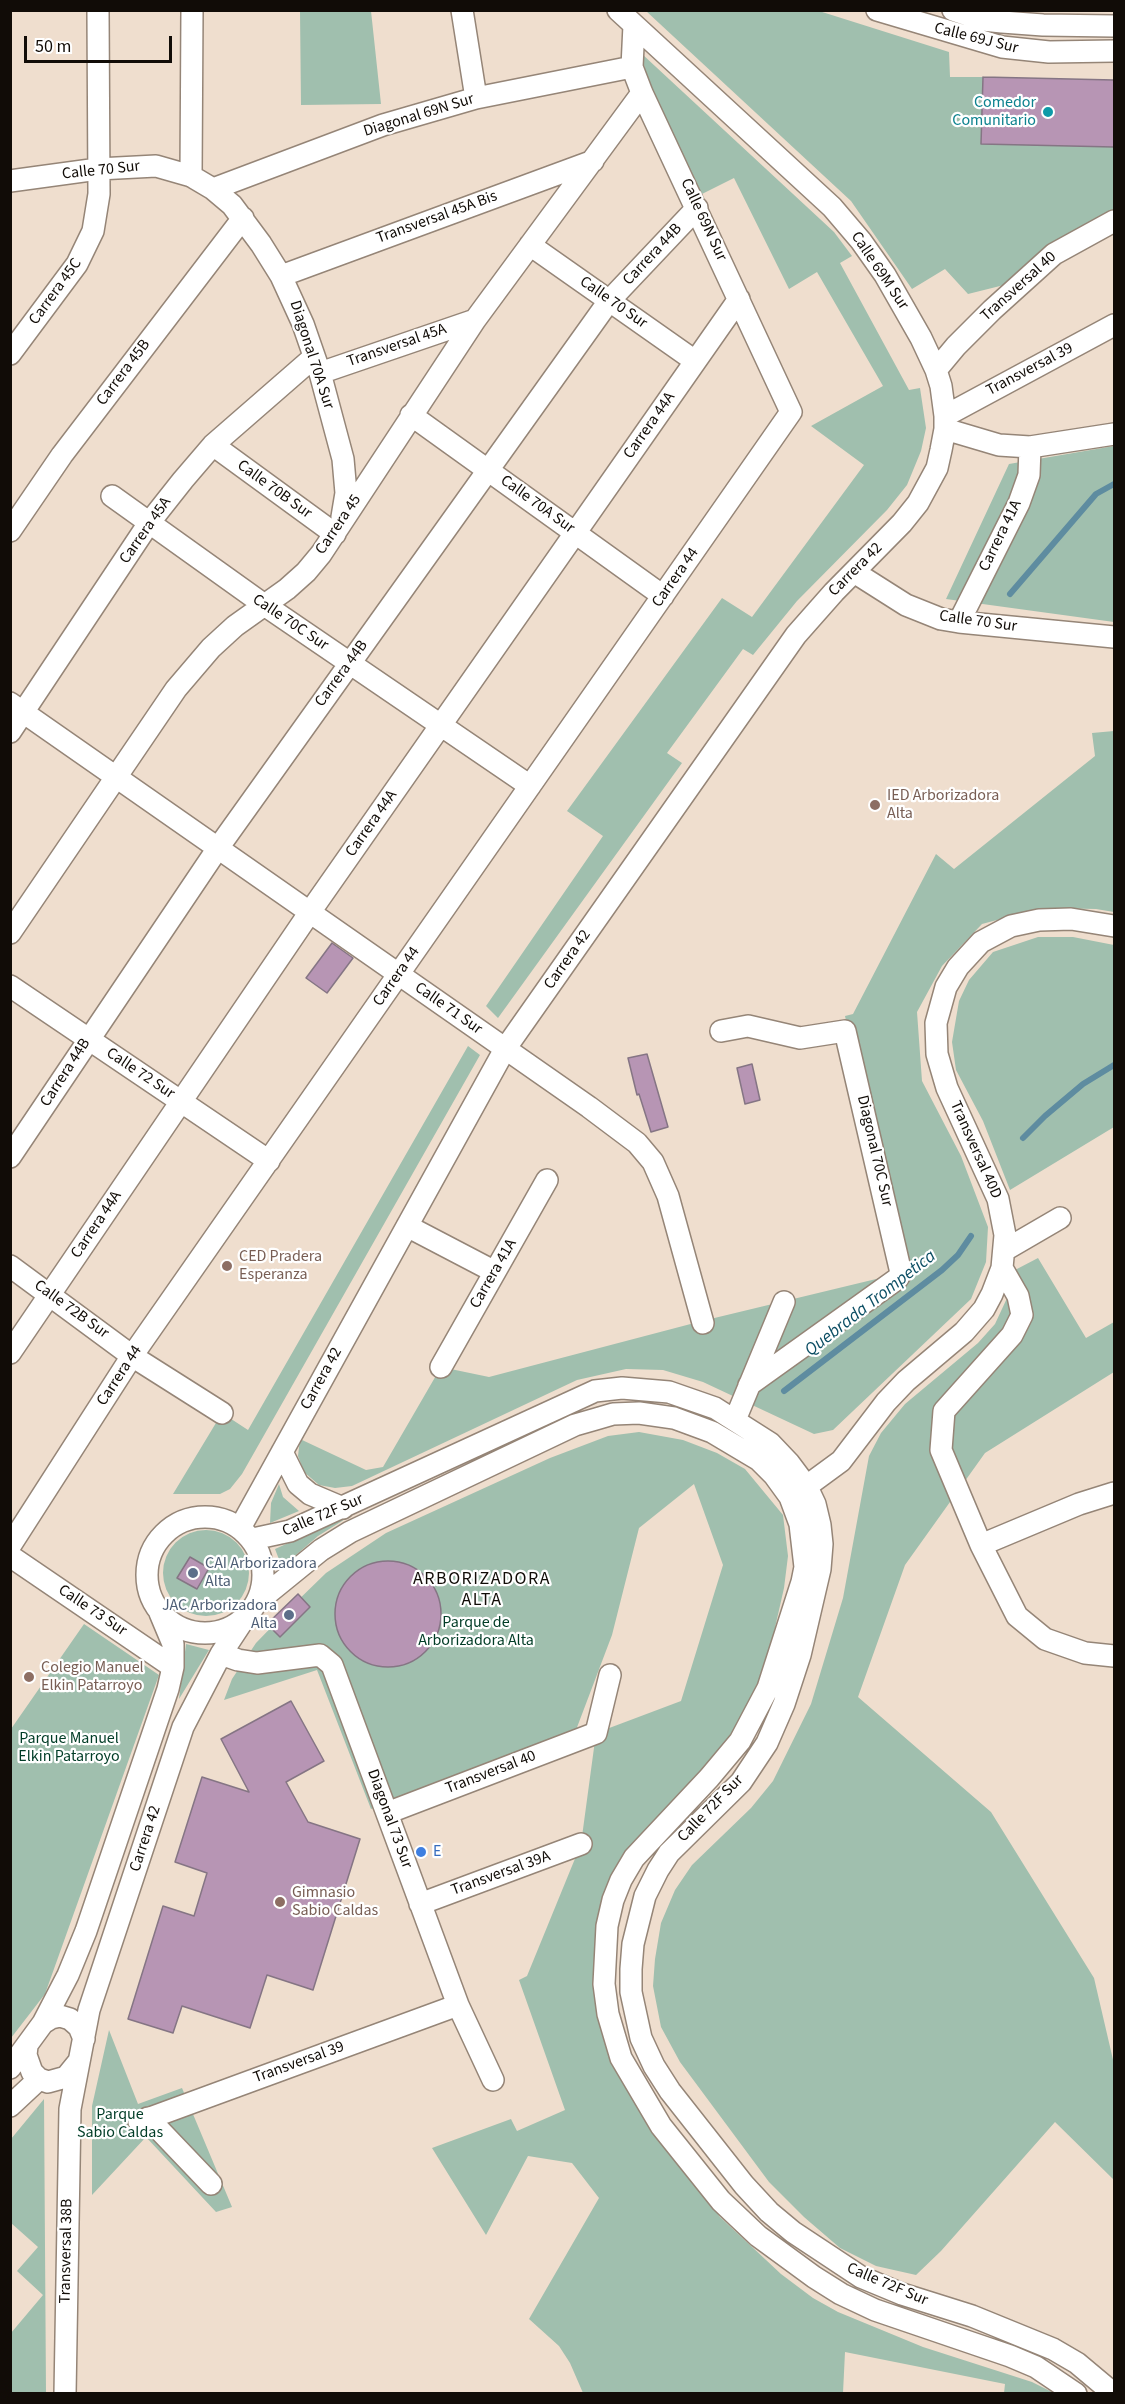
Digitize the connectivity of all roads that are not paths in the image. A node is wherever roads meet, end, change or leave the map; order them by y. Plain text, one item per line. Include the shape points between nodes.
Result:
1 (98, 10) edge
2 (192, 10) edge
3 (462, 10) edge
4 (618, 10) edge
5 (877, 10) edge
6 (953, 10) edge
7 (634, 25) junction
8 (1114, 26) edge
9 (1114, 51) edge
10 (632, 67) junction
11 (642, 93) junction
12 (476, 98) junction
13 (593, 160) junction
14 (98, 170) junction
15 (191, 176) junction
16 (10, 181) edge
17 (213, 189) junction
18 (697, 208) junction
19 (243, 218) junction
20 (1114, 220) edge
21 (530, 245) junction
22 (281, 276) junction
23 (739, 299) junction
24 (609, 301) junction
25 (475, 320) junction
26 (1114, 325) edge
27 (10, 354) edge
28 (695, 362) junction
29 (317, 365) junction
30 (936, 370) junction
31 (791, 412) joint
32 (411, 415) junction
33 (945, 422) junction
34 (1114, 434) edge
35 (213, 445) junction
36 (1030, 447) junction
37 (488, 469) junction
38 (112, 496) dead end
39 (149, 523) junction
40 (10, 531) edge
41 (575, 533) junction
42 (335, 534) junction
43 (854, 572) junction
44 (663, 596) junction
45 (263, 604) junction
46 (959, 622) junction
47 (1114, 643) edge
48 (350, 663) junction
49 (17, 708) edge
50 (441, 725) junction
51 (10, 732) edge
52 (116, 777) junction
53 (530, 786) junction
54 (218, 848) junction
55 (310, 912) junction
56 (1114, 926) edge
57 (10, 933) edge
58 (399, 974) junction
59 (10, 986) edge
60 (721, 1030) dead end
61 (88, 1039) junction
62 (505, 1048) junction
63 (181, 1102) junction
64 (10, 1157) edge
65 (269, 1161) junction
66 (547, 1180) dead end
67 (1060, 1218) dead end
68 (407, 1226) junction
69 (1004, 1259) junction
70 (10, 1266) edge
71 (495, 1272) junction
72 (49, 1294) junction
73 (784, 1302) dead end
74 (703, 1323) dead end
75 (10, 1353) edge
76 (132, 1356) junction
77 (441, 1367) dead end
78 (750, 1385) junction
79 (222, 1413) dead end
80 (735, 1420) junction
81 (282, 1452) junction
82 (799, 1492) junction
83 (1114, 1493) edge
84 (344, 1508) junction
85 (246, 1533) junction
86 (981, 1545) junction
87 (10, 1546) edge
88 (10, 1556) edge
89 (252, 1609) junction
90 (160, 1613) junction
91 (221, 1654) junction
92 (1114, 1656) edge
93 (173, 1666) junction
94 (610, 1674) dead end
95 (387, 1813) junction
96 (581, 1844) dead end
97 (420, 1904) junction
98 (458, 2005) junction
99 (43, 2023) junction
100 (84, 2039) junction
101 (27, 2046) junction
102 (79, 2061) junction
103 (10, 2068) edge
104 (44, 2080) junction
105 (493, 2080) dead end
106 (10, 2106) edge
107 (70, 2109) junction
108 (211, 2184) dead end
109 (65, 2394) edge
110 (1076, 2394) edge
111 (1114, 2394) edge

1 - 14 street, Carrera 45C
2 - 15 street
3 - 12 street
4 - 7 street
5 - 9 street, Calle 69J Sur via 1002,47 1049,52
6 - 8 street, Calle 69J Sur via 1002,22
7 - 10 street, Calle 69N Sur
7 - 30 street, Calle 69M Sur via 847,224 885,275
10 - 11 street, Calle 69N Sur
10 - 12 street, Diagonal 69N Sur
11 - 13 street, Carrera 45
11 - 18 street, Calle 69N Sur
12 - 17 street, Diagonal 69N Sur via 383,125
13 - 21 street, Carrera 45
13 - 22 street, Transversal 45A Bis
14 - 15 street, Calle 70 Sur via 156,166
14 - 16 street, Calle 70 Sur
14 - 27 street, Carrera 45C via 97,213 86,248
15 - 17 street, Diagonal 70A Sur
17 - 19 street, Diagonal 70A Sur
18 - 23 street, Calle 69N Sur
18 - 24 street, Carrera 44B
19 - 22 street, Diagonal 70A Sur
19 - 40 street, Carrera 45B via 62,455
20 - 30 street, Transversal 40 via 1054,254 992,310
21 - 24 street, Calle 70 Sur
21 - 25 street, Carrera 45
22 - 29 street, Diagonal 70A Sur
23 - 28 street, Carrera 44A
23 - 31 street, Calle 69N Sur
24 - 28 street, Calle 70 Sur
24 - 37 street, Carrera 44B
25 - 29 street, Transversal 45A
25 - 32 street, Carrera 45
26 - 33 street, Transversal 39
28 - 41 street, Carrera 44A
29 - 35 street, Carrera 45A
29 - 42 street, Diagonal 70A Sur via 343,459 344,512
30 - 33 street, Calle 69M Sur
31 - 44 street, Carrera 44
32 - 37 street, Calle 70A Sur
32 - 42 street, Carrera 45
33 - 36 street via 999,445
33 - 43 street, Carrera 42 via 937,468 918,503
34 - 36 street
35 - 39 street, Carrera 45A
35 - 42 street, Calle 70B Sur
36 - 46 street, Carrera 41A via 1029,475 1019,503
37 - 41 street, Calle 70A Sur
37 - 48 street, Carrera 44B
38 - 39 street, Calle 70C Sur
39 - 45 street, Calle 70C Sur
39 - 49 street, Carrera 45A
41 - 44 street, Calle 70A Sur
41 - 50 street, Carrera 44A
42 - 45 street, Carrera 45 via 306,572
43 - 46 street, Calle 70 Sur via 906,605
43 - 62 street, Carrera 42 via 796,635
44 - 53 street, Carrera 44
45 - 48 street, Calle 70C Sur
45 - 52 street, Carrera 45 via 211,648 176,689
46 - 47 street, Calle 70 Sur
48 - 50 street, Calle 70C Sur
48 - 54 street, Carrera 44B
49 - 51 street, Carrera 45A
49 - 52 street, Calle 71 Sur
50 - 53 street, Calle 70C Sur
50 - 55 street, Carrera 44A
52 - 54 street, Calle 71 Sur
52 - 57 street, Carrera 45
53 - 58 street, Carrera 44
54 - 55 street, Calle 71 Sur
54 - 61 street, Carrera 44B
55 - 58 street, Calle 71 Sur
55 - 63 street, Carrera 44A
56 - 69 street, Transversal 40D via 1071,919 1011,926 981,942 946,987 936,1023 937,1054 947,1088 998,1199 1004,1227
58 - 62 street, Calle 71 Sur
58 - 65 street, Carrera 44
59 - 61 street, Calle 72 Sur
60 - 78 street, Diagonal 70C Sur via 748,1026 800,1038 845,1031 902,1273
61 - 63 street, Calle 72 Sur
61 - 64 street, Carrera 44B
62 - 68 street, Carrera 42
62 - 74 street, Calle 71 Sur via 624,1132 653,1162 668,1196
63 - 65 street, Calle 72 Sur
63 - 72 street, Carrera 44A
65 - 76 street, Carrera 44
66 - 71 street, Carrera 41A
67 - 69 street
68 - 71 street
68 - 81 street, Carrera 42
69 - 82 street, Transversal 40D via 984,1309 964,1332 906,1381 841,1461
69 - 86 street via 1022,1315 1012,1335 944,1411 941,1450
70 - 72 street, Calle 72B Sur
71 - 77 street, Carrera 41A
72 - 75 street, Carrera 44A
72 - 76 street, Calle 72B Sur
73 - 78 street
76 - 79 street, Calle 72B Sur
76 - 87 street, Carrera 44
78 - 80 street
80 - 82 street, Calle 72F Sur via 770,1443 789,1463
80 - 84 street, Calle 72F Sur via 715,1408 669,1392 622,1388 595,1391
81 - 84 street via 298,1484 325,1502
81 - 85 street, Carrera 42
82 - 89 street, Calle 72F Sur via 759,1460 712,1432 663,1415 613,1414 575,1425 350,1532 321,1550
82 - 110 street, Calle 72F Sur via 805,1567 768,1688 740,1741 634,1858 613,1900 607,1926 604,1983 621,2058 661,2126 721,2201 758,2236 813,2277 876,2310 1036,2367
82 - 111 street, Calle 72F Sur via 820,1525 822,1544 800,1655 777,1722 756,1761 669,1853 645,1896 631,1969 633,2004 641,2038 670,2091 744,2185 793,2232 861,2277 1053,2349
83 - 86 street
84 - 85 street, Calle 72F Sur via 281,1535
85 - 89 street via 259,1552 263,1569 263,1586
85 - 90 street via 218,1518 200,1516 166,1530 155,1545 147,1571 151,1598
86 - 92 street via 1017,1617 1046,1639 1085,1653
88 - 93 street, Calle 73 Sur
89 - 90 street via 234,1626 203,1634 180,1628
89 - 91 street, Carrera 42
90 - 93 street, Carrera 42 via 173,1644
91 - 95 street, Diagonal 73 Sur via 257,1663 311,1655 327,1658
91 - 100 street, Carrera 42 via 177,1743 96,1990
93 - 99 street, Carrera 42 via 162,1710 86,1931
94 - 95 street, Transversal 40 via 596,1733
95 - 97 street, Diagonal 73 Sur
96 - 97 street, Transversal 39A
97 - 98 street, Diagonal 73 Sur
98 - 105 street, Diagonal 73 Sur
98 - 108 street, Transversal 39 via 143,2120
99 - 100 street via 66,2017 79,2026
99 - 101 street
100 - 102 street
101 - 103 street
101 - 104 street via 27,2064
102 - 104 street via 66,2077
102 - 107 street, Transversal 38B
104 - 106 street
104 - 107 street
107 - 109 street, Transversal 38B

